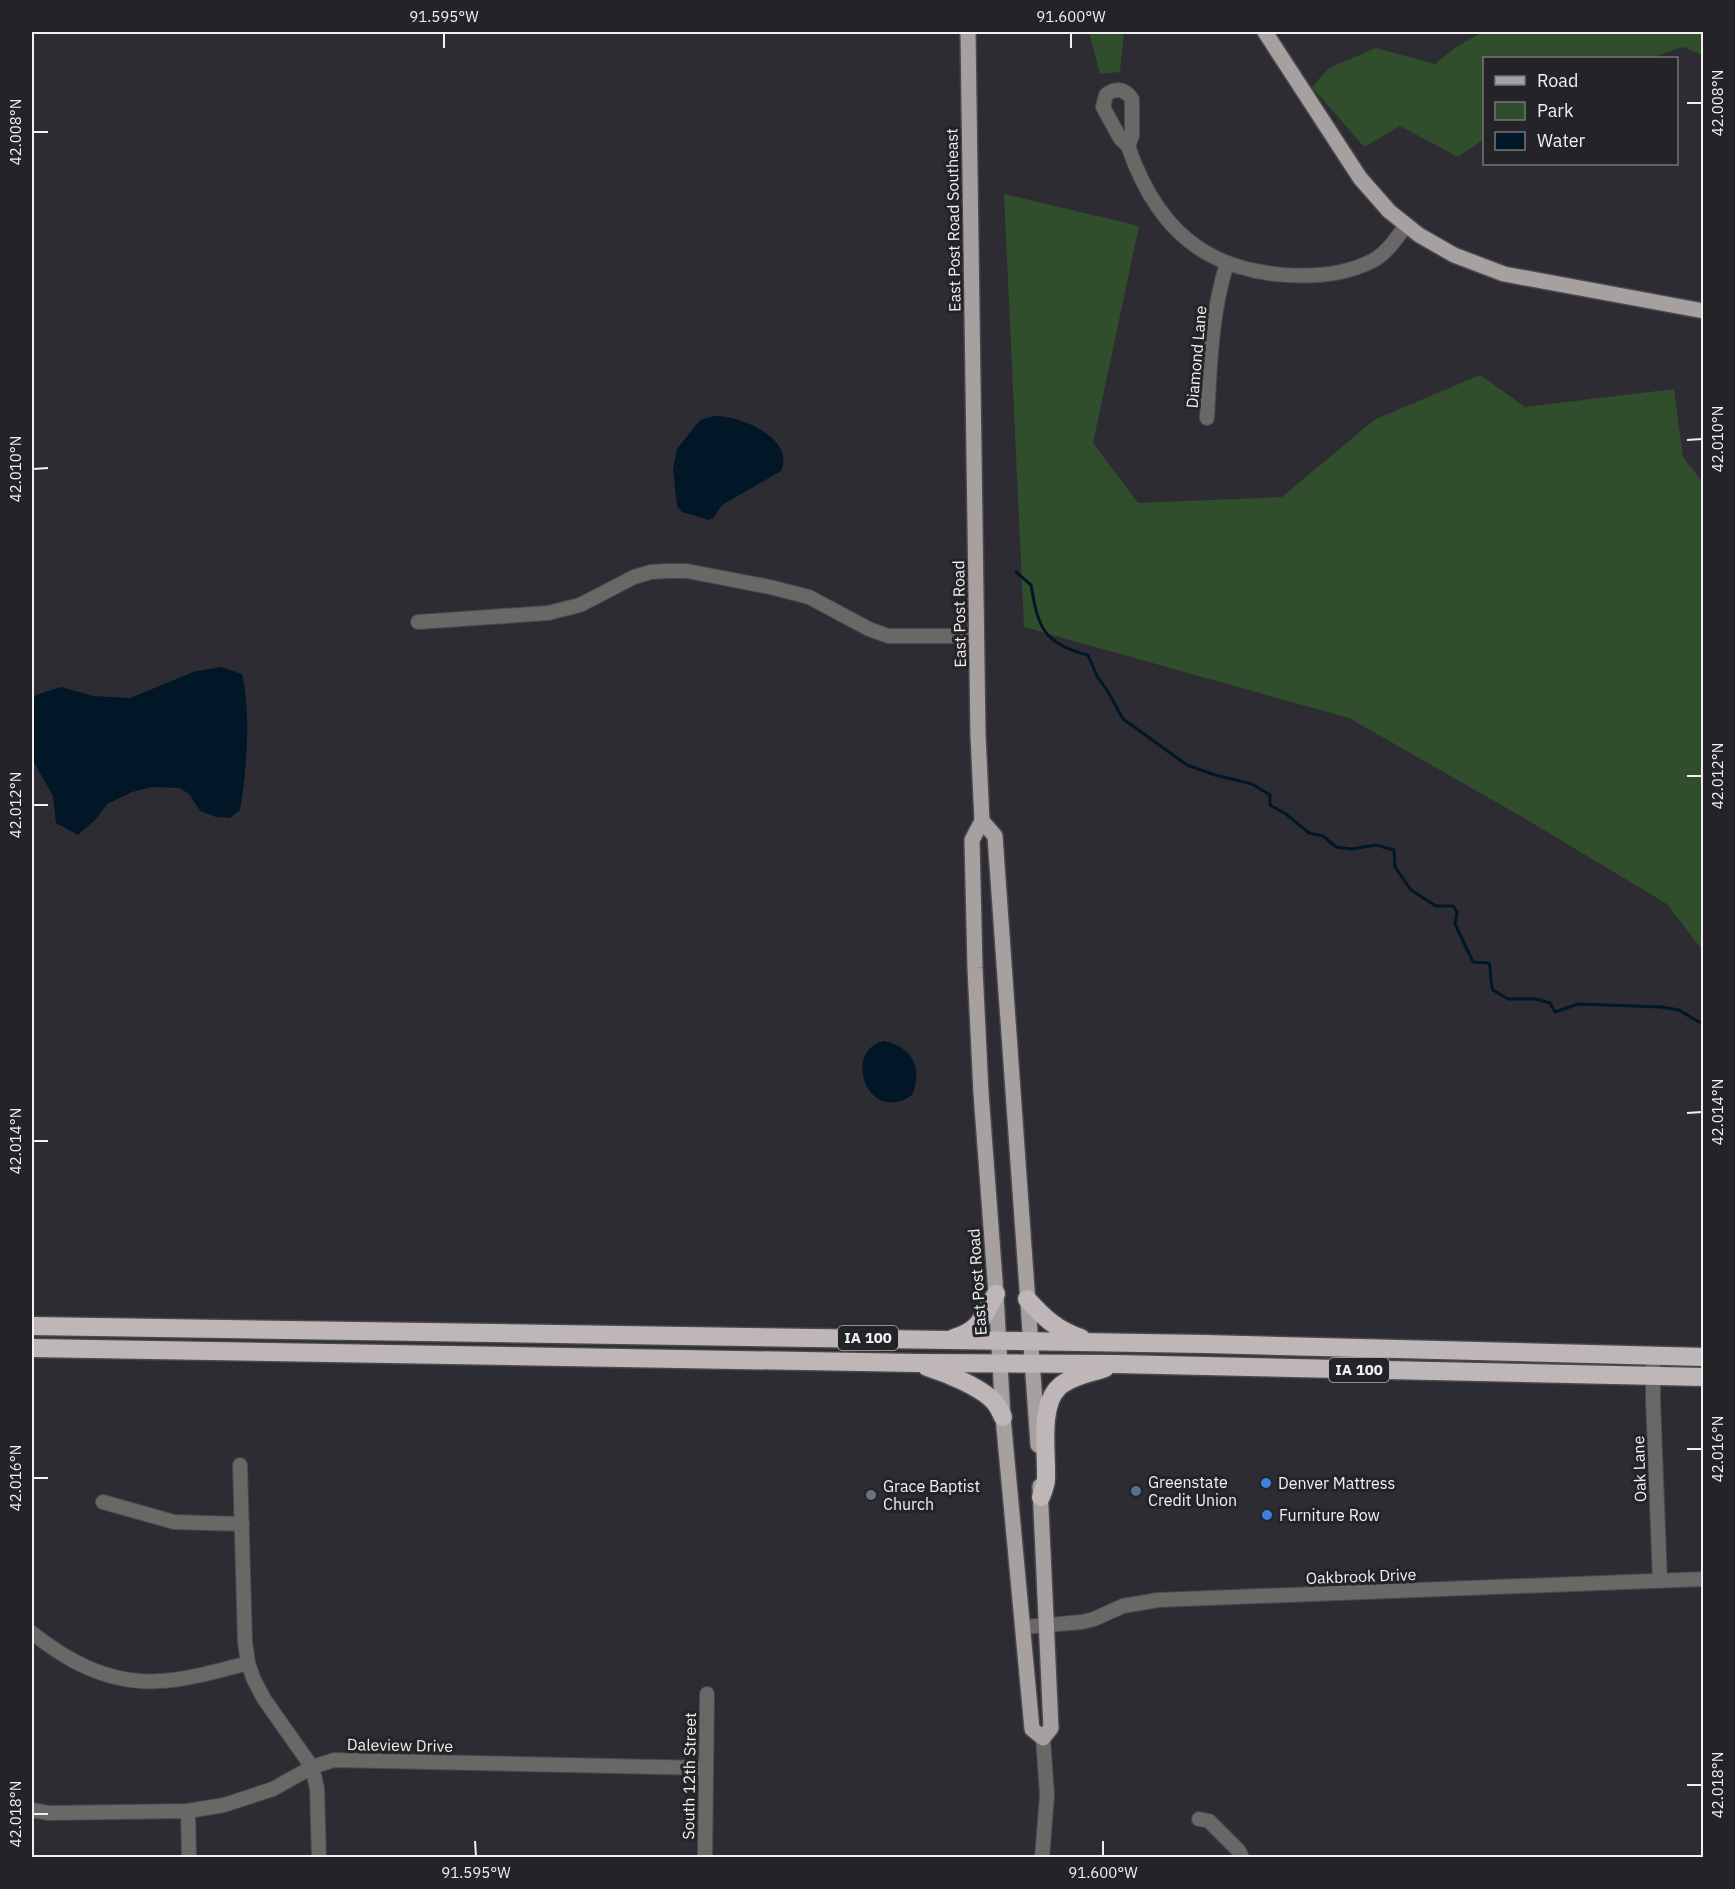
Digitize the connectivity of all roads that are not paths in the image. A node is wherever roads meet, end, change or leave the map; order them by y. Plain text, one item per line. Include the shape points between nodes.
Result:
1 (968, 32) edge
2 (1265, 32) edge
3 (1128, 146) dead end
4 (1406, 225) junction
5 (1227, 263) junction
6 (1704, 311) edge
7 (973, 407) joint
8 (1207, 418) dead end
9 (418, 622) dead end
10 (977, 636) junction
11 (982, 820) junction
12 (996, 1294) junction
13 (1027, 1299) junction
14 (32, 1326) edge
15 (949, 1340) junction
16 (999, 1340) junction
17 (1030, 1341) junction
18 (1091, 1342) junction
19 (32, 1348) edge
20 (1653, 1356) junction
21 (1704, 1357) edge
22 (917, 1363) junction
23 (1000, 1364) junction
24 (1032, 1364) junction
25 (1116, 1364) junction
26 (1653, 1376) junction
27 (1704, 1377) edge
28 (1003, 1417) junction
29 (240, 1465) dead end
30 (1041, 1497) junction
31 (103, 1502) dead end
32 (242, 1524) junction
33 (1704, 1580) edge
34 (1660, 1581) junction
35 (1048, 1626) junction
36 (1024, 1627) junction
37 (32, 1633) edge
38 (248, 1663) junction
39 (707, 1694) dead end
40 (1043, 1738) junction
41 (312, 1767) junction
42 (706, 1768) junction
43 (32, 1810) edge
44 (188, 1811) junction
45 (1199, 1820) dead end
46 (189, 1857) edge
47 (319, 1857) edge
48 (705, 1857) edge
49 (1042, 1857) edge
50 (1242, 1857) edge

1 - 7 main road, East Post Road Southeast
2 - 4 main road via 1359,178
3 - 5 street via 1154,204 1199,249
4 - 5 street via 1373,260 1344,271 1277,274
4 - 6 main road via 1454,255 1504,274
5 - 8 street, Diamond Lane via 1212,330
7 - 10 main road, East Post Road
9 - 10 street via 548,613 580,604 634,577 651,572 687,571 809,597 888,636
10 - 11 main road, East Post Road
11 - 12 main road, East Post Road via 972,840 975,968
11 - 13 main road, East Post Road via 995,836
12 - 15 highway via 976,1327
12 - 16 main road, East Post Road
13 - 17 main road, East Post Road
13 - 18 highway via 1058,1328
14 - 15 highway, IA 100
15 - 16 highway, IA 100
16 - 17 highway, IA 100
16 - 23 main road, East Post Road
17 - 18 highway, IA 100
17 - 24 main road, East Post Road
18 - 20 highway, IA 100
19 - 22 highway, IA 100
20 - 21 highway, IA 100
20 - 26 street, Oak Lane
22 - 23 highway, IA 100
22 - 28 highway via 968,1384 995,1402
23 - 24 highway, IA 100
23 - 28 main road, East Post Road
24 - 25 highway, IA 100
24 - 30 main road, East Post Road
25 - 26 highway, IA 100
25 - 30 highway via 1072,1380 1058,1388 1049,1402 1046,1482
26 - 27 highway, IA 100
26 - 34 street, Oak Lane
28 - 36 main road, East Post Road
29 - 32 street
30 - 35 main road, East Post Road
31 - 32 street via 174,1522
32 - 38 street
33 - 34 street, Oakbrook Drive
34 - 35 street, Oakbrook Drive via 1158,1600 1123,1606 1082,1622
35 - 36 street, Oakbrook Drive
35 - 40 main road, East Post Road via 1051,1728
36 - 40 main road, East Post Road via 1032,1729
37 - 38 street via 73,1661 102,1674 135,1682 183,1680
38 - 41 street via 264,1699
39 - 42 street, South 12th Street
40 - 49 street, East Post Road via 1047,1795
41 - 42 street, Daleview Drive via 334,1760
41 - 44 street, Daleview Drive via 262,1793
41 - 47 street via 317,1788
42 - 48 street, South 12th Street
43 - 44 street, Daleview Drive
44 - 46 street
45 - 50 street via 1209,1821

